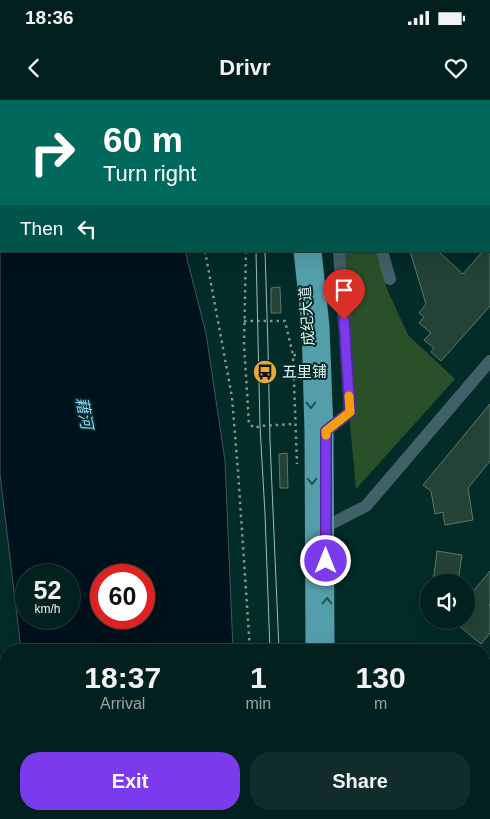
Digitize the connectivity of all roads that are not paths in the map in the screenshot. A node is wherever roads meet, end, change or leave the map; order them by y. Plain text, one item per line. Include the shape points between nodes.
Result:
1 (301, 252) edge
2 (314, 252) edge
3 (339, 252) edge
4 (382, 252) edge
5 (390, 279) dead end
6 (490, 362) edge
7 (326, 431) junction
8 (326, 526) junction
9 (313, 644) edge
10 (326, 644) edge

1 -> 9 main road, 成纪大道 via 310,355
2 - 7 main road, 成纪大道 via 322,326
3 - 7 street via 350,412
4 - 5 street
6 - 8 street via 366,506
7 - 8 main road, 成纪大道
10 -> 8 main road, 成纪大道

